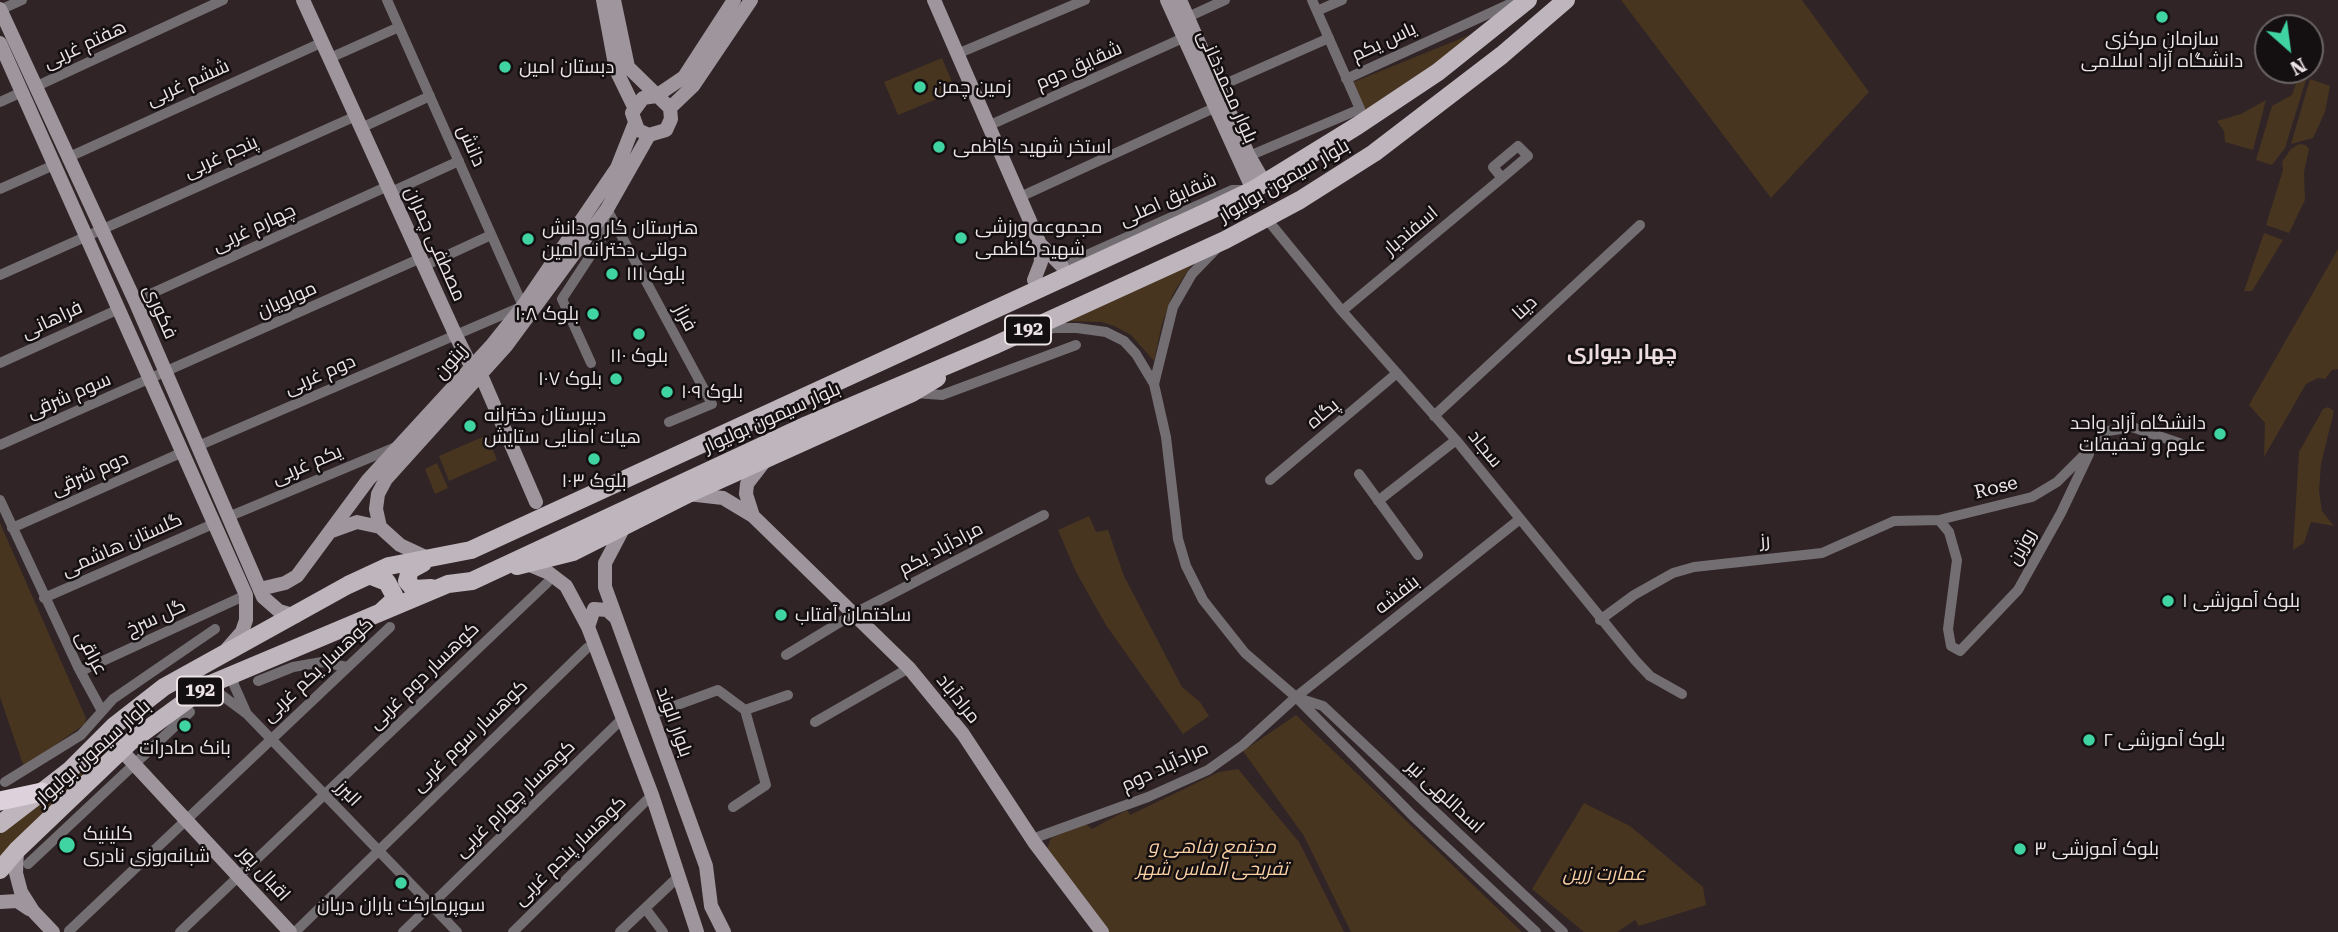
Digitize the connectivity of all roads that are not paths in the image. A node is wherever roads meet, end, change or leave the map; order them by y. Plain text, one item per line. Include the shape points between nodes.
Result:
1 (22, 0) edge
2 (223, 0) edge
3 (303, 0) edge
4 (387, 0) edge
5 (603, 0) edge
6 (614, 0) edge
7 (734, 0) edge
8 (751, 0) edge
9 (934, 0) edge
10 (1085, 0) edge
11 (1167, 0) edge
12 (1180, 0) edge
13 (1225, 0) edge
14 (1312, 0) edge
15 (1342, 0) edge
16 (1566, 0) edge
17 (1521, 1) edge
18 (1, 9) edge
19 (1317, 11) junction
20 (1188, 17) junction
21 (399, 27) junction
22 (1183, 38) junction
23 (1329, 38) junction
24 (323, 42) junction
25 (0, 43) edge
26 (957, 54) junction
27 (330, 58) junction
28 (1346, 79) junction
29 (37, 86) junction
30 (1218, 87) junction
31 (22, 92) junction
32 (430, 96) junction
33 (656, 96) junction
34 (0, 102) edge
35 (634, 107) junction
36 (670, 107) junction
37 (1214, 108) junction
38 (359, 122) junction
39 (634, 125) junction
40 (988, 126) junction
41 (649, 135) junction
42 (1249, 156) junction
43 (69, 157) junction
44 (459, 161) junction
45 (54, 165) junction
46 (1502, 178) dead end
47 (1258, 186) junction
48 (0, 189) edge
49 (389, 189) junction
50 (1020, 197) junction
51 (607, 209) junction
52 (1266, 218) junction
53 (1640, 225) dead end
54 (101, 229) junction
55 (491, 235) junction
56 (87, 236) junction
57 (1225, 240) junction
58 (1040, 244) junction
59 (422, 262) junction
60 (1069, 270) junction
61 (0, 275) edge
62 (1034, 280) junction
63 (135, 301) junction
64 (523, 306) junction
65 (119, 309) junction
66 (1342, 311) junction
67 (456, 336) junction
68 (993, 345) junction
69 (1076, 345) dead end
70 (0, 363) edge
71 (591, 363) dead end
72 (477, 372) junction
73 (167, 373) junction
74 (1397, 373) junction
75 (151, 380) junction
76 (842, 380) junction
77 (1154, 384) junction
78 (912, 393) junction
79 (1434, 416) junction
80 (669, 422) dead end
81 (1456, 440) junction
82 (400, 444) junction
83 (0, 445) edge
84 (2185, 445) dead end
85 (198, 446) junction
86 (2093, 446) junction
87 (183, 452) junction
88 (771, 456) junction
89 (1359, 474) dead end
90 (1270, 480) dead end
91 (688, 494) junction
92 (0, 500) edge
93 (536, 502) dead end
94 (1378, 502) junction
95 (1044, 515) dead end
96 (753, 516) junction
97 (228, 517) junction
98 (1520, 519) junction
99 (1939, 520) junction
100 (213, 524) junction
101 (380, 527) junction
102 (624, 527) junction
103 (12, 528) junction
104 (332, 531) junction
105 (1418, 555) dead end
106 (432, 559) junction
107 (530, 565) junction
108 (500, 568) junction
109 (369, 575) junction
110 (547, 583) dead end
111 (448, 584) junction
112 (260, 589) junction
113 (246, 595) junction
114 (44, 598) junction
115 (855, 614) junction
116 (296, 615) junction
117 (615, 617) junction
118 (385, 620) junction
119 (1600, 620) junction
120 (588, 627) junction
121 (215, 629) dead end
122 (587, 648) dead end
123 (224, 653) junction
124 (786, 655) dead end
125 (347, 667) junction
126 (909, 668) junction
127 (81, 671) junction
128 (233, 675) junction
129 (258, 681) dead end
130 (208, 685) junction
131 (1682, 694) dead end
132 (789, 695) dead end
133 (1296, 697) junction
134 (102, 710) junction
135 (745, 710) junction
136 (190, 712) dead end
137 (247, 714) junction
138 (650, 715) junction
139 (623, 718) junction
140 (815, 722) dead end
141 (270, 738) junction
142 (128, 757) junction
143 (3, 792) edge
144 (42, 792) junction
145 (324, 794) junction
146 (652, 795) junction
147 (733, 807) dead end
148 (186, 819) junction
149 (0, 824) edge
150 (1032, 839) junction
151 (378, 850) junction
152 (23, 857) junction
153 (0, 870) edge
154 (240, 875) junction
155 (678, 877) junction
156 (0, 902) edge
157 (431, 905) junction
158 (645, 908) junction
159 (33, 911) junction
160 (69, 931) edge
161 (53, 932) edge
162 (180, 932) edge
163 (292, 932) edge
164 (402, 932) edge
165 (457, 932) edge
166 (513, 932) edge
167 (620, 932) edge
168 (663, 932) edge
169 (697, 932) edge
170 (724, 932) edge
171 (1102, 932) edge
172 (1536, 932) edge
173 (1563, 932) edge

1 - 18 street
2 - 29 street, هفتم غربی
3 - 24 street, مصطفی چمران
4 - 21 street, دانش
5 - 35 street via 616,71
6 - 33 street via 628,67
7 - 33 street via 684,77
8 - 36 street via 693,86
9 - 26 street
10 - 26 street
11 - 22 street, بلوار محمدخانی
12 - 20 street, بلوار محمدخانی
13 - 20 street
14 - 19 street
15 - 19 street
16 - 52 main road, بلوار سیمون بولیوار / 192 via 1374,153
17 - 28 street, یاس یکم
17 - 47 main road, بلوار سیمون بولیوار / 192 via 1438,72
18 - 29 street, فکوری
19 - 23 street
20 - 30 street, بلوار محمدخانی
21 - 27 street
21 - 32 street, دانش
22 - 37 street, بلوار محمدخانی
22 - 40 street, شقایق دوم
23 - 28 street
23 - 30 street
24 - 27 street, مصطفی چمران
24 - 43 street, ششم غربی
25 - 31 street, فکوری
26 - 40 street
27 - 38 street, مصطفی چمران
28 - 42 street via 1360,109
29 - 43 street, فکوری
30 - 42 street, بلوار محمدخانی
31 - 34 street
31 - 45 street, فکوری
32 - 38 street, پنجم غربی
32 - 44 street, دانش
33 - 35 street via 643,98
33 - 36 street
35 - 39 street
36 - 41 street via 666,130
37 - 47 street, بلوار محمدخانی
37 - 50 street
38 - 49 street, مصطفی چمران
38 - 54 street, پنجم غربی
39 - 41 street
39 - 64 street, زیتون via 617,168
40 - 50 street
41 - 51 street, زیتون
42 - 47 street, بلوار محمدخانی
43 - 54 street, فکوری
44 - 49 street, چهارم غربی
44 - 55 street, دانش
45 - 48 street
45 - 56 street, فکوری
46 - 66 street, اسفندیار
47 - 60 main road, بلوار سیمون بولیوار / 192
49 - 59 street, مصطفی چمران
49 - 63 street, چهارم غربی
50 - 58 street
51 - 71 street via 604,235 562,299
51 - 72 street, زیتون
51 - 80 street, فراز via 712,404
52 - 57 main road, بلوار سیمون بولیوار / 192
52 - 66 street, سجاد
53 - 79 street, دینا
54 - 56 street, پنجم غربی
54 - 63 street, فکوری
55 - 59 street, مولویان
55 - 64 street, دانش
56 - 61 street, پنجم غربی
56 - 65 street, فکوری
57 - 68 main road, بلوار سیمون بولیوار / 192
57 - 77 street, اسداللهی نیر via 1181,289
58 - 60 street
58 - 62 street via 1041,262
59 - 67 street, مصطفی چمران
59 - 73 street, مولویان
60 - 62 main road
60 - 76 main road, بلوار سیمون بولیوار / 192
62 - 76 main road via 885,350
63 - 73 street, فکوری
64 - 67 street, دوم غربی
64 - 72 street, زیتون
65 - 70 street, فراهانی
65 - 75 street, فکوری
66 - 74 street, سجاد
67 - 72 street, مصطفی چمران
67 - 85 street, دوم غربی
68 - 77 street, اسداللهی نیر via 1054,328 1106,332 1124,341
68 - 78 main road
68 - 108 main road, بلوار سیمون بولیوار / 192 via 829,415
69 - 78 street via 942,395
72 - 82 street, زیتون
72 - 93 street, مصطفی چمران
72 - 101 street, زیتون via 386,479 377,502
73 - 75 street, مولویان
73 - 85 street, فکوری
74 - 79 street, سجاد
74 - 90 street, پگاه
75 - 83 street, سوم شرقی
75 - 87 street, فکوری
76 - 106 main road, بلوار سیمون بولیوار / 192 via 471,550
77 - 133 street, اسداللهی نیر via 1166,437 1175,525 1193,582 1234,640
78 - 88 main road
79 - 81 street, سجاد
81 - 94 street
81 - 98 street, سجاد
82 - 97 street, یکم غربی
82 - 104 street, زیتون
84 - 86 street via 2132,427 2108,431
85 - 97 street, فکوری
86 - 99 street, Rose via 2057,482 2032,497
86 - 99 street, روژین via 2018,590 1960,650 1951,646 1948,629 1957,560 1949,532
87 - 100 street, فکوری
87 - 103 street, دوم شرقی
88 - 91 main road
88 - 96 street via 747,484
89 - 94 street
91 - 96 street, مرادآباد via 723,498
91 - 102 main road
92 - 103 street, عراقی
94 - 105 street
95 - 115 street, مرادآباد یکم
96 - 115 street, مرادآباد
97 - 112 street, فکوری
98 - 119 street, سجاد
98 - 133 street, بنفشه
99 - 119 street, رز via 1894,522 1822,553 1673,573
100 - 113 street, فکوری
100 - 114 street, گلستان هاشمی
101 - 104 street via 357,522
101 - 106 street via 400,545
102 - 107 main road via 573,552
102 - 117 street, بلوار الوند via 611,548 604,576
103 - 114 street, عراقی
104 - 112 street, زیتون via 297,576
106 - 109 main road, بلوار سیمون بولیوار / 192 via 389,566
106 - 111 main road via 410,570 408,584 418,590
107 - 108 main road
107 - 120 street via 566,586
108 - 111 main road, بلوار سیمون بولیوار / 192 via 472,581
109 - 116 main road, بلوار سیمون بولیوار / 192
109 - 118 main road via 387,582 394,595
110 - 145 street, کوهسار دوم غربی
111 - 118 main road, بلوار سیمون بولیوار / 192
112 - 116 street, فکوری via 268,604
113 - 123 street via 242,632
113 - 127 street, گل سرخ
114 - 127 street, عراقی
115 - 124 street, مرادآباد یکم
115 - 126 street, مرادآباد
116 - 123 main road, بلوار سیمون بولیوار / 192
117 - 120 street via 607,610 594,609
117 - 138 street, بلوار الوند
118 - 125 street, کوهسار یکم غربی
118 - 128 main road, بلوار سیمون بولیوار / 192
119 - 131 street, سجاد via 1650,676
120 - 139 street
121 - 134 street
122 - 151 street, کوهسار سوم غربی
123 - 144 main road, بلوار سیمون بولیوار / 192 via 138,705
125 - 129 street via 322,662
125 - 141 street, کوهسار یکم غربی
126 - 140 street
126 - 150 street, مرادآباد via 963,734
127 - 134 street, عراقی
128 - 130 main road, بلوار سیمون بولیوار / 192
128 - 137 street
130 - 137 street, البرز
130 - 142 main road, بلوار سیمون بولیوار / 192 via 175,707
132 - 135 street
133 - 150 street, مرادآباد دوم via 1208,770 1149,797
133 - 172 street, اسداللهی نیر
133 - 173 street, اسداللهی نیر via 1323,706
134 - 143 street via 80,735
135 - 138 street via 718,690
135 - 147 street via 766,785
136 - 142 street
137 - 141 street, البرز
138 - 170 street, بلوار الوند via 706,866 711,906
139 - 146 street
139 - 157 street, کوهسار چهارم غربی
141 - 145 street, البرز
141 - 148 street, کوهسار یکم غربی
142 - 148 street, اقبال پور
142 - 152 main road, بلوار سیمون بولیوار / 192
143 - 144 highway
144 - 149 main road, بلوار سیمون بولیوار / 192
145 - 151 street, البرز
145 - 154 street, کوهسار دوم غربی
146 - 155 street
146 - 166 street, کوهسار پنجم غربی
148 - 154 street, اقبال پور
148 - 160 street, کوهسار یکم غربی
150 - 171 street, مرادآباد
151 - 157 street, البرز
151 - 163 street, کوهسار سوم غربی
152 - 153 main road, بلوار سیمون بولیوار / 192
152 - 159 street via 17,882
154 - 162 street, کوهسار دوم غربی
154 - 163 street, اقبال پور
155 - 158 street
155 - 169 street
156 - 159 street via 17,901
157 - 164 street, کوهسار چهارم غربی
157 - 165 street, البرز
158 - 167 street
158 - 168 street
159 - 161 street

